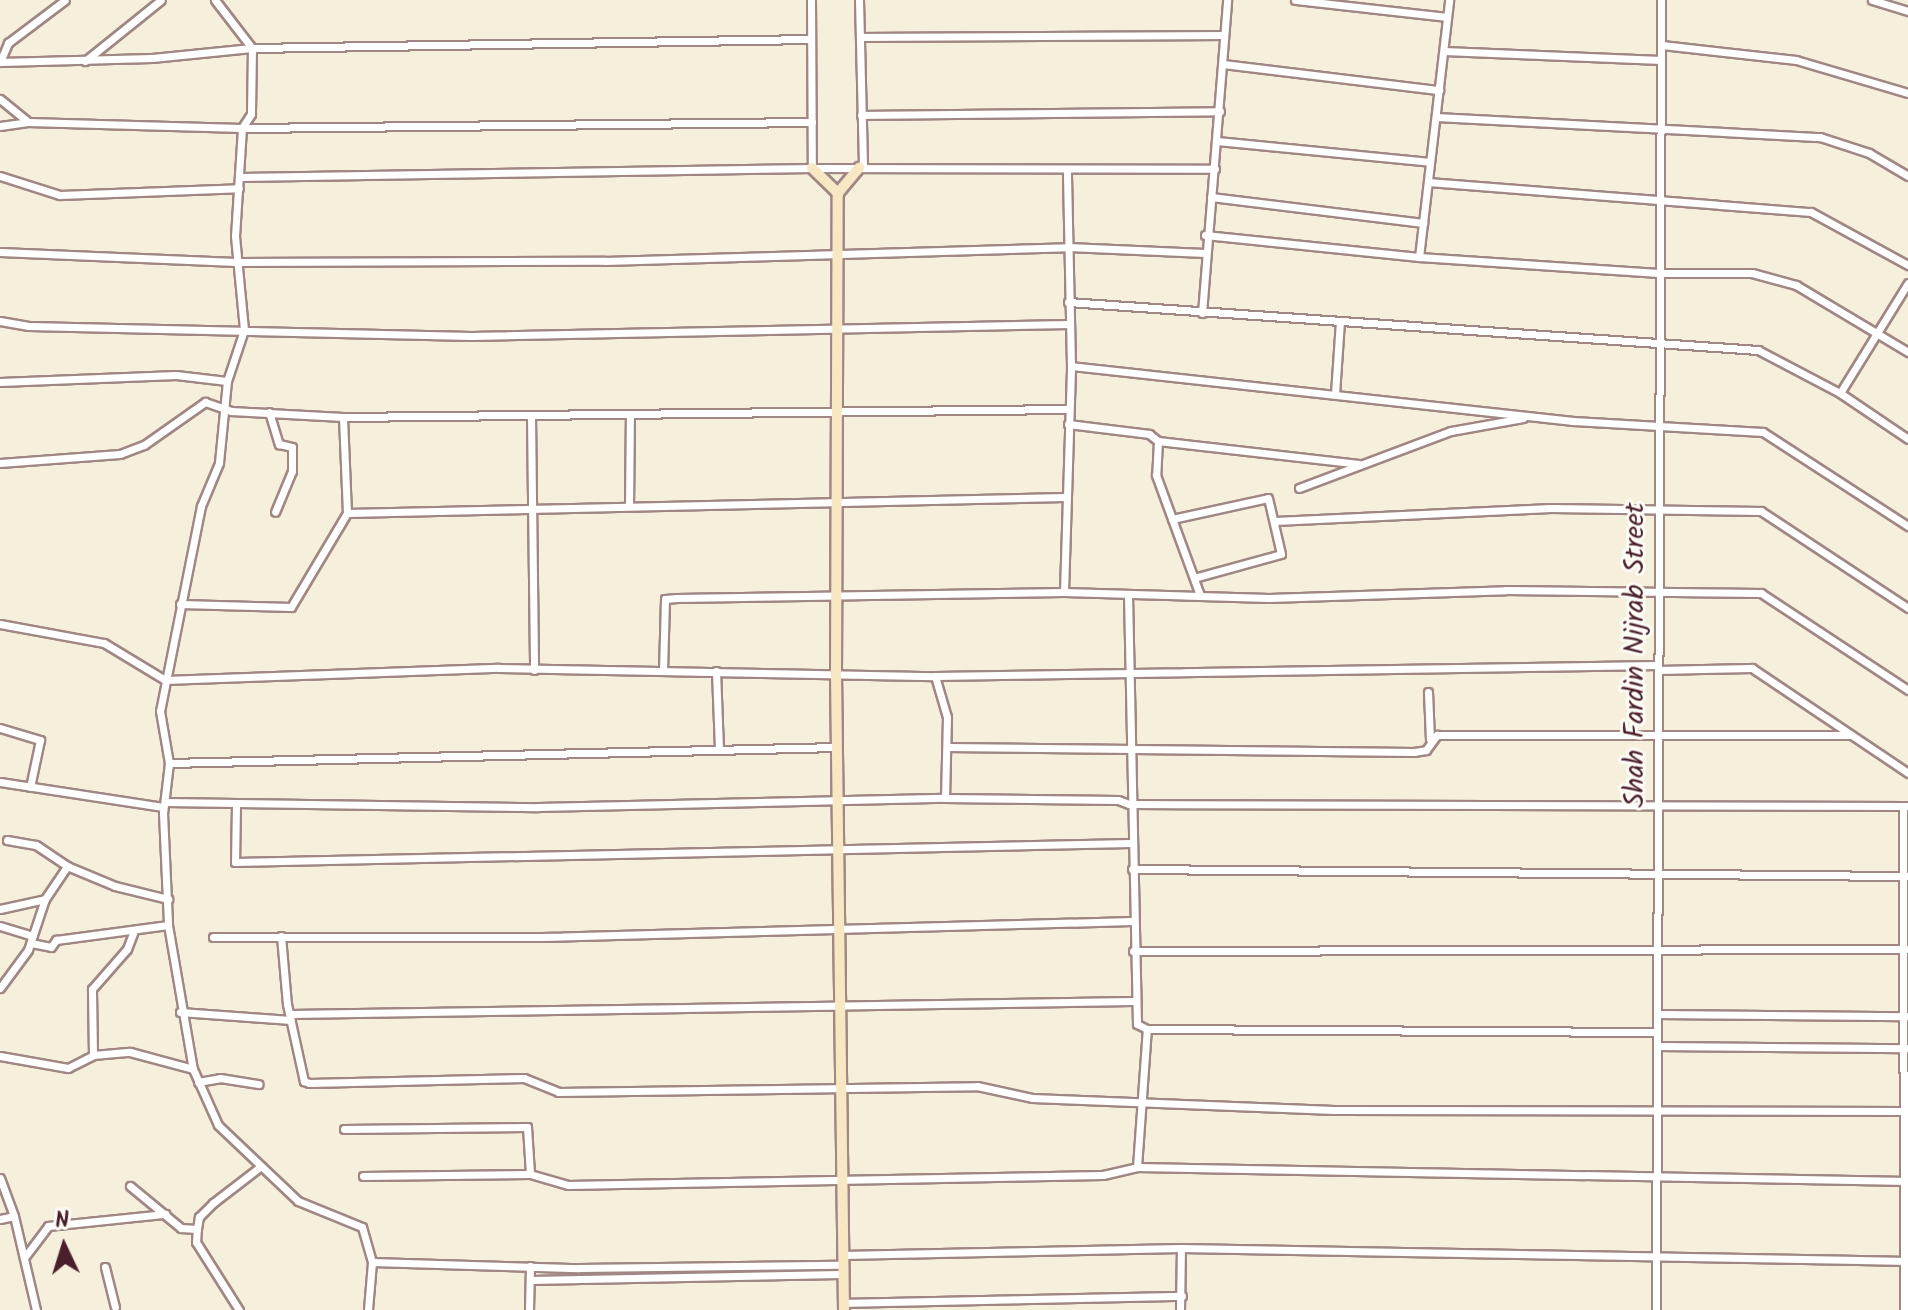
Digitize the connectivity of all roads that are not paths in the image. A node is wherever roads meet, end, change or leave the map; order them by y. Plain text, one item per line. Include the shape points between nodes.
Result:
1 (65, 0) edge
2 (161, 0) edge
3 (215, 0) edge
4 (811, 0) edge
5 (859, 0) edge
6 (1227, 0) edge
7 (1295, 0) edge
8 (1449, 0) edge
9 (1661, 0) edge
10 (1872, 0) edge
11 (1908, 11) edge
12 (1446, 17) junction
13 (1224, 35) junction
14 (860, 37) junction
15 (811, 39) junction
16 (1662, 45) junction
17 (252, 48) junction
18 (1444, 51) junction
19 (1661, 60) junction
20 (85, 61) junction
21 (0, 62) edge
22 (1223, 64) junction
23 (1439, 90) junction
24 (1908, 93) edge
25 (0, 99) edge
26 (1220, 111) junction
27 (861, 115) junction
28 (1436, 117) junction
29 (28, 122) junction
30 (812, 122) junction
31 (0, 126) edge
32 (1660, 126) junction
33 (242, 128) junction
34 (1217, 141) junction
35 (1430, 162) junction
36 (812, 168) junction
37 (861, 168) junction
38 (1067, 169) junction
39 (1215, 169) junction
40 (0, 176) edge
41 (1908, 176) edge
42 (240, 177) junction
43 (1428, 182) junction
44 (239, 188) junction
45 (838, 193) junction
46 (1211, 197) junction
47 (1658, 199) junction
48 (1423, 223) junction
49 (1205, 235) junction
50 (1068, 247) junction
51 (0, 252) edge
52 (837, 252) junction
53 (1205, 253) junction
54 (1419, 257) junction
55 (236, 262) junction
56 (1908, 265) edge
57 (1658, 273) junction
58 (1908, 283) edge
59 (1068, 302) junction
60 (1202, 313) junction
61 (0, 321) edge
62 (1340, 321) junction
63 (1069, 324) junction
64 (836, 329) junction
65 (244, 330) junction
66 (1876, 330) junction
67 (1658, 345) junction
68 (1908, 352) edge
69 (1071, 366) junction
70 (227, 381) junction
71 (0, 382) edge
72 (1840, 393) junction
73 (1335, 394) junction
74 (223, 407) junction
75 (1069, 409) junction
76 (269, 412) junction
77 (838, 412) junction
78 (630, 415) junction
79 (531, 416) junction
80 (1533, 416) junction
81 (343, 417) junction
82 (1068, 424) junction
83 (1658, 425) junction
84 (1908, 439) edge
85 (1158, 441) junction
86 (0, 463) edge
87 (1359, 464) junction
88 (1299, 488) dead end
89 (1065, 497) junction
90 (838, 499) junction
91 (629, 506) junction
92 (533, 509) junction
93 (275, 512) dead end
94 (347, 513) junction
95 (1658, 513) junction
96 (1172, 519) junction
97 (1275, 521) junction
98 (1908, 526) edge
99 (1194, 578) junction
100 (1064, 592) junction
101 (1658, 593) junction
102 (839, 594) junction
103 (1128, 594) junction
104 (1200, 595) junction
105 (180, 604) junction
106 (1908, 608) edge
107 (0, 624) edge
108 (1658, 667) junction
109 (534, 670) junction
110 (663, 671) junction
111 (716, 671) junction
112 (1130, 673) junction
113 (836, 675) junction
114 (935, 676) junction
115 (165, 680) junction
116 (1908, 690) edge
117 (1428, 692) dead end
118 (0, 728) edge
119 (1851, 735) junction
120 (1658, 737) junction
121 (1430, 739) junction
122 (837, 747) junction
123 (947, 747) junction
124 (719, 750) junction
125 (1132, 751) junction
126 (169, 763) junction
127 (1908, 773) edge
128 (0, 782) edge
129 (30, 787) junction
130 (945, 798) junction
131 (839, 799) junction
132 (1657, 803) junction
133 (1129, 804) junction
134 (165, 805) junction
135 (236, 806) junction
136 (1905, 806) edge
137 (7, 840) dead end
138 (1131, 843) junction
139 (840, 852) junction
140 (67, 866) junction
141 (1132, 869) junction
142 (1657, 874) junction
143 (1906, 876) edge
144 (45, 899) junction
145 (168, 899) junction
146 (0, 909) edge
147 (1132, 921) junction
148 (168, 925) junction
149 (0, 926) edge
150 (841, 931) junction
151 (133, 933) junction
152 (281, 936) junction
153 (213, 937) dead end
154 (32, 940) junction
155 (1657, 948) junction
156 (1905, 949) edge
157 (1133, 951) junction
158 (0, 988) edge
159 (1133, 1001) junction
160 (840, 1007) junction
161 (180, 1012) junction
162 (1657, 1014) junction
163 (1905, 1016) edge
164 (291, 1017) junction
165 (1147, 1029) junction
166 (1657, 1032) junction
167 (1657, 1046) junction
168 (1906, 1048) edge
169 (93, 1055) junction
170 (0, 1056) edge
171 (193, 1069) junction
172 (198, 1082) junction
173 (259, 1084) dead end
174 (842, 1090) junction
175 (1142, 1105) junction
176 (1657, 1108) junction
177 (1906, 1111) edge
178 (344, 1129) dead end
179 (260, 1167) junction
180 (1137, 1167) junction
181 (530, 1174) junction
182 (363, 1176) dead end
183 (1657, 1176) junction
184 (0, 1178) edge
185 (840, 1178) junction
186 (1905, 1181) edge
187 (130, 1186) dead end
188 (165, 1214) junction
189 (14, 1216) junction
190 (0, 1219) edge
191 (197, 1229) junction
192 (1181, 1248) junction
193 (24, 1258) junction
194 (1656, 1258) junction
195 (1906, 1261) edge
196 (372, 1262) junction
197 (840, 1264) junction
198 (530, 1266) junction
199 (105, 1267) dead end
200 (679, 1267) junction
201 (679, 1278) junction
202 (530, 1280) junction
203 (1182, 1296) junction
204 (843, 1306) edge
205 (881, 1306) edge
206 (115, 1307) dead end
207 (36, 1310) edge
208 (239, 1310) edge
209 (368, 1310) edge
210 (529, 1310) edge
211 (1180, 1310) edge
212 (1656, 1310) edge
213 (1904, 1310) edge

1 - 21 street via 8,43
2 - 20 street
3 - 17 street
4 - 15 street
5 - 14 street
6 - 13 street
7 - 12 street
8 - 12 street
9 - 16 street, Shah Fardin Nijrab Street
10 - 11 street
12 - 18 street
13 - 14 street
13 - 22 street
14 - 27 street
15 - 17 street
15 - 30 street
16 - 19 street, Shah Fardin Nijrab Street
16 - 24 street via 1796,60
17 - 20 street
17 - 33 street via 251,114
18 - 19 street
18 - 23 street
19 - 32 street, Shah Fardin Nijrab Street
20 - 21 street
22 - 23 street
22 - 26 street
23 - 28 street
25 - 29 street
26 - 27 street
26 - 34 street
27 - 37 street
28 - 32 street
28 - 35 street
29 - 31 street
29 - 33 street
30 - 33 street
30 - 36 street
32 - 41 street via 1820,137 1869,153
32 - 47 street, Shah Fardin Nijrab Street
33 - 42 street
34 - 35 street
34 - 39 street
35 - 43 street
36 - 37 street
36 - 42 street
36 - 45 street
37 - 38 street
37 - 45 street
38 - 39 street
38 - 50 street
39 - 46 street
40 - 44 street via 60,195
42 - 44 street
43 - 47 street
43 - 48 street
44 - 55 street
45 - 52 street
46 - 48 street
46 - 49 street
47 - 56 street via 1811,212
47 - 57 street, Shah Fardin Nijrab Street
48 - 54 street
49 - 53 street
49 - 54 street
50 - 52 street
50 - 53 street
50 - 59 street
51 - 55 street
52 - 55 street via 605,261
52 - 64 street
53 - 60 street
54 - 57 street
55 - 65 street
57 - 66 street via 1767,277 1796,285
57 - 67 street, Shah Fardin Nijrab Street
58 - 66 street
59 - 60 street
59 - 63 street
60 - 62 street
61 - 65 street
62 - 67 street
62 - 73 street
63 - 64 street
63 - 69 street
64 - 65 street via 570,335
64 - 77 street
65 - 70 street
66 - 68 street
66 - 72 street
67 - 72 street via 1758,350
67 - 83 street, Shah Fardin Nijrab Street
69 - 73 street
69 - 75 street
70 - 71 street via 176,375
70 - 74 street
72 - 84 street
73 - 80 street
74 - 76 street
74 - 86 street via 205,402 144,445 120,454
74 - 105 street via 219,463 201,506
75 - 77 street
75 - 82 street
76 - 81 street
76 - 93 street via 279,444 292,447 292,471
77 - 78 street
77 - 90 street
78 - 79 street
78 - 91 street
79 - 81 street
79 - 92 street
80 - 83 street
80 - 87 street via 1451,431
81 - 94 street
82 - 85 street via 1149,434
82 - 89 street
83 - 95 street, Shah Fardin Nijrab Street
83 - 98 street via 1763,432
85 - 87 street
85 - 96 street via 1156,475
87 - 88 street
89 - 90 street
89 - 100 street
90 - 91 street
90 - 102 street
91 - 92 street
92 - 94 street
92 - 109 street
94 - 105 street via 291,607
95 - 97 street via 1551,508
95 - 101 street, Shah Fardin Nijrab Street
95 - 106 street via 1761,511
96 - 97 street via 1268,498
96 - 99 street
97 - 99 street via 1281,554
99 - 104 street
100 - 102 street
100 - 103 street
101 - 104 street
101 - 108 street, Shah Fardin Nijrab Street
101 - 116 street via 1761,593
102 - 110 street via 665,599
102 - 113 street
103 - 104 street
103 - 112 street
105 - 115 street
107 - 115 street via 104,643
108 - 112 street
108 - 119 street via 1752,668
108 - 120 street, Shah Fardin Nijrab Street
109 - 110 street
109 - 115 street
110 - 111 street
111 - 113 street
111 - 124 street
112 - 114 street
112 - 125 street
113 - 114 street
113 - 122 street
114 - 123 street via 947,717
115 - 126 street via 160,711
117 - 121 street
118 - 129 street via 40,740
119 - 120 street
119 - 127 street
120 - 121 street
120 - 132 street, Shah Fardin Nijrab Street
121 - 125 street via 1426,750 1414,752
122 - 124 street
122 - 131 street
123 - 125 street
123 - 130 street
124 - 126 street
125 - 133 street
126 - 134 street
128 - 129 street
129 - 134 street
130 - 131 street
130 - 133 street
131 - 135 street via 538,807
131 - 139 street
132 - 133 street
132 - 136 street
132 - 142 street, Shah Fardin Nijrab Street
133 - 138 street
134 - 135 street
134 - 145 street
135 - 139 street via 235,862
136 - 143 street
137 - 140 street via 36,845
138 - 139 street
138 - 141 street
139 - 150 street
140 - 144 street
140 - 145 street via 115,886
141 - 142 street
141 - 147 street
142 - 143 street
142 - 155 street, Shah Fardin Nijrab Street
143 - 156 street
144 - 146 street
144 - 154 street
145 - 148 street
147 - 150 street
147 - 157 street
148 - 151 street
148 - 161 street
149 - 154 street
150 - 152 street
150 - 160 street
151 - 154 street via 56,940 51,947
151 - 169 street via 127,949 92,989
152 - 153 street
152 - 164 street
154 - 158 street via 14,976
155 - 156 street
155 - 157 street
155 - 162 street, Shah Fardin Nijrab Street
156 - 163 street
157 - 159 street
159 - 160 street
159 - 165 street via 1137,1024
160 - 164 street
160 - 174 street
161 - 164 street
161 - 171 street
162 - 163 street
162 - 166 street, Shah Fardin Nijrab Street
163 - 168 street
164 - 174 street via 304,1081 309,1083 524,1078 558,1092
165 - 166 street
165 - 175 street
166 - 167 street, Shah Fardin Nijrab Street
167 - 168 street
167 - 176 street, Shah Fardin Nijrab Street
168 - 177 street
169 - 170 street via 68,1068
169 - 171 street via 130,1052
171 - 172 street
172 - 173 street via 220,1078
172 - 179 street via 218,1125
174 - 175 street via 977,1086 1032,1098
174 - 185 street
175 - 176 street
175 - 180 street
176 - 177 street
176 - 183 street, Shah Fardin Nijrab Street
177 - 186 street
178 - 181 street via 527,1127
179 - 191 street via 213,1203 199,1217
179 - 196 street via 298,1201 362,1227
180 - 183 street
180 - 185 street via 1103,1175
181 - 182 street
181 - 185 street via 568,1185
183 - 186 street
183 - 194 street, Shah Fardin Nijrab Street
184 - 189 street
185 - 197 street
186 - 195 street
187 - 188 street
188 - 191 street via 181,1228
188 - 193 street via 48,1226
189 - 190 street
189 - 193 street
191 - 208 street via 196,1242
192 - 194 street
192 - 197 street
192 - 203 street
193 - 207 street
194 - 195 street
194 - 212 street, Shah Fardin Nijrab Street
195 - 213 street
196 - 198 street
196 - 209 street
197 - 200 street
197 - 201 street
197 - 204 street
198 - 200 street
198 - 202 street
199 - 206 street
200 - 201 street
201 - 202 street
202 - 210 street
203 - 205 street
203 - 211 street
204 - 205 street

